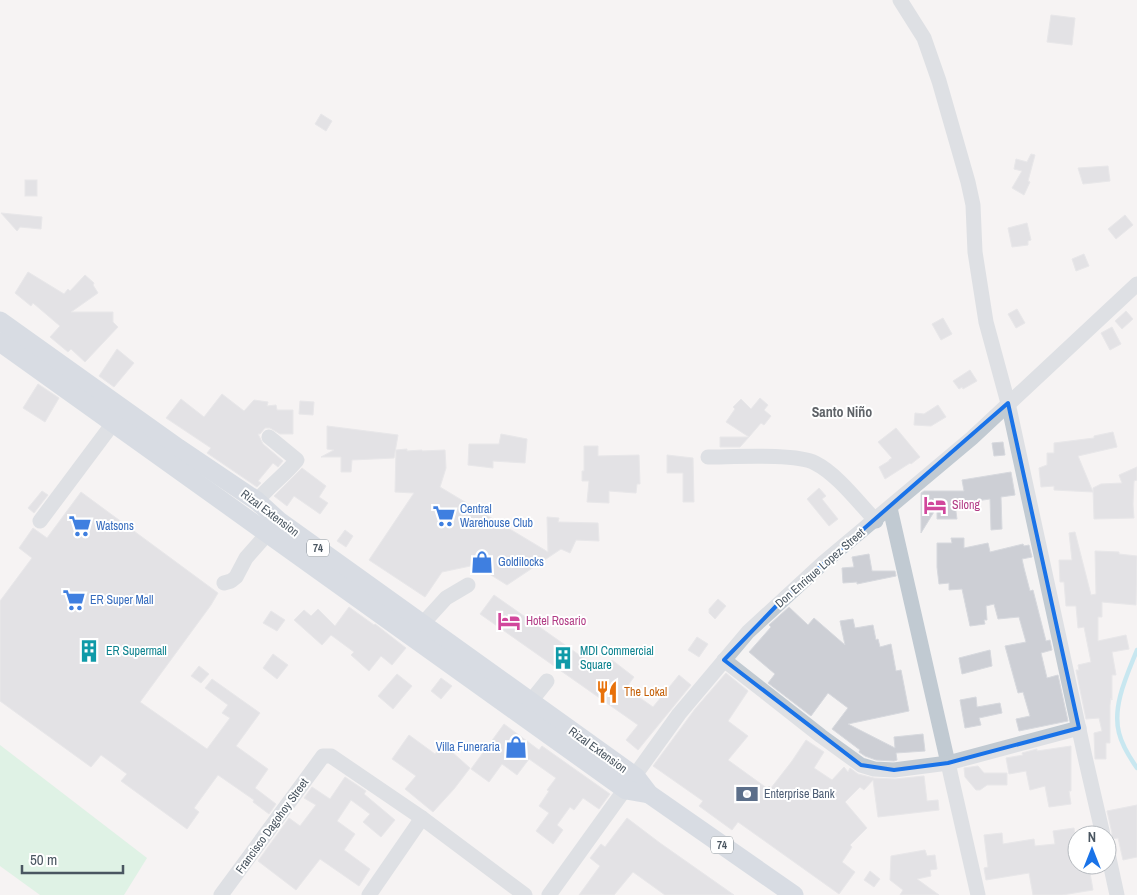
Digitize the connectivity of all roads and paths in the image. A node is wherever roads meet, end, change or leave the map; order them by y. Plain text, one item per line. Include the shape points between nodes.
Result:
1 (900, 0) edge
2 (1137, 284) edge
3 (0, 321) edge
4 (0, 342) edge
5 (1008, 403) junction
6 (118, 416) junction
7 (269, 437) dead end
8 (708, 458) dead end
9 (257, 501) junction
10 (890, 508) junction
11 (876, 520) junction
12 (40, 521) dead end
13 (274, 527) junction
14 (224, 583) dead end
15 (468, 585) dead end
16 (418, 629) junction
17 (434, 641) junction
18 (724, 660) junction
19 (547, 681) dead end
20 (531, 701) junction
21 (1079, 728) junction
22 (948, 763) junction
23 (631, 784) junction
24 (422, 818) junction
25 (1102, 825) edge
26 (1113, 875) edge
27 (221, 895) edge
28 (369, 895) edge
29 (525, 895) edge
30 (549, 895) edge
31 (794, 895) edge
32 (978, 895) edge
33 (1117, 895) edge

1 - 5 street via 924,38 940,81 968,182 986,322
2 - 5 street, Don Enrique Lopez Street
3 - 6 main road, Rizal Extension / 74
4 - 6 main road, Rizal Extension / 74
5 - 10 street, Don Enrique Lopez Street
5 - 21 street
6 - 9 main road, Rizal Extension / 74 via 178,448
6 - 12 street
6 - 13 main road, Rizal Extension / 74
7 - 9 street via 297,460
8 - 11 street via 799,457 814,462 831,474
9 - 13 main road, Rizal Extension / 74
10 - 11 street, Don Enrique Lopez Street
10 - 22 street
11 - 18 street, Don Enrique Lopez Street via 781,601
13 - 14 street via 246,558 236,577
13 - 16 main road, Rizal Extension / 74
15 - 16 street via 446,598
16 - 17 main road, Rizal Extension / 74
17 - 20 main road, Rizal Extension / 74
17 - 23 main road, Rizal Extension / 74
18 - 22 street via 861,765 894,770
18 - 23 street, Don Enrique Lopez Street via 680,714
19 - 20 street
20 - 23 main road, Rizal Extension / 74
21 - 22 street
21 - 25 street
22 - 32 street
23 - 30 street, Don Enrique Lopez Street
23 - 31 main road, 74
24 - 27 street, Francisco Dagohoy Street via 331,756 323,756
24 - 28 street
24 - 29 street
26 - 33 street

